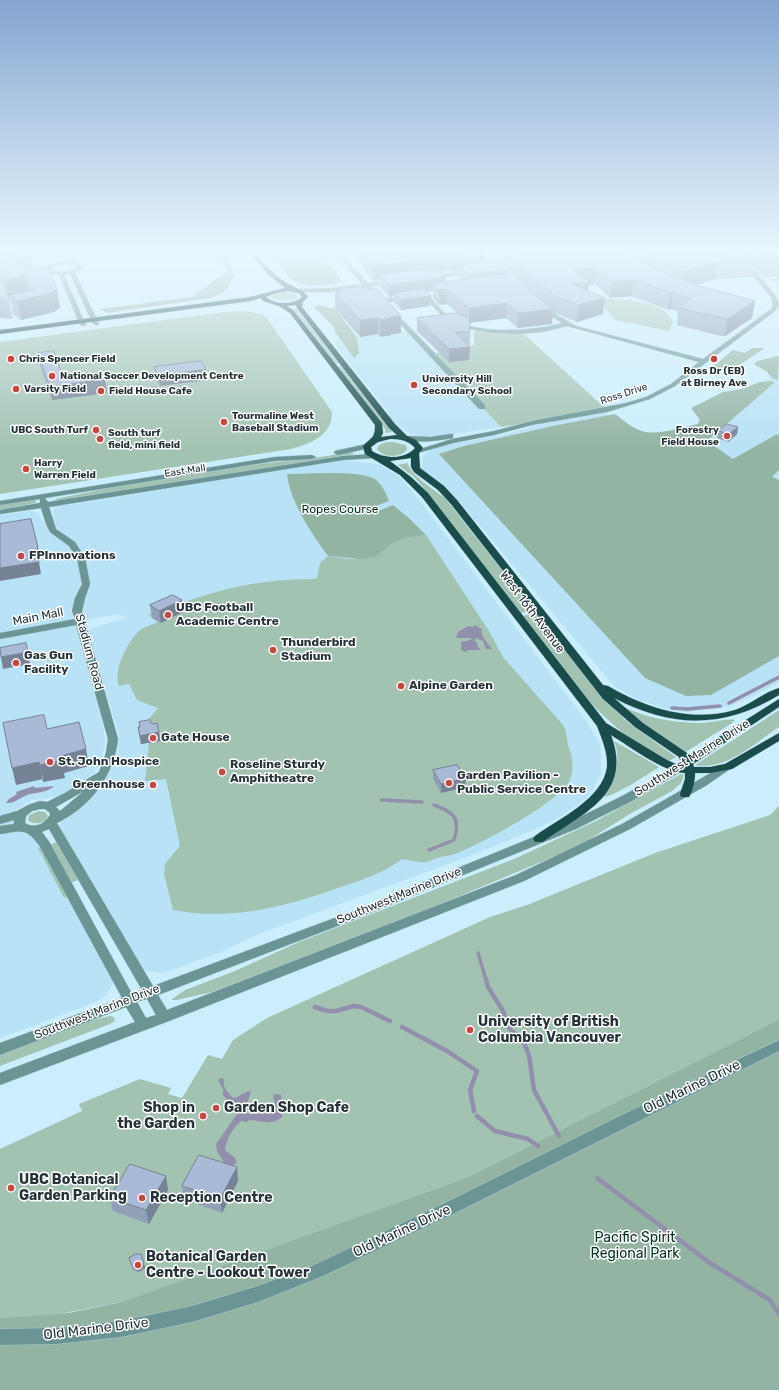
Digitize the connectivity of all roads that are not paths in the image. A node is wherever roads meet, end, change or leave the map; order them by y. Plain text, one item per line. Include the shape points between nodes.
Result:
1 (80, 318) edge
2 (93, 318) edge
3 (123, 318) edge
4 (128, 318) edge
5 (297, 318) edge
6 (307, 318) edge
7 (398, 318) edge
8 (449, 318) edge
9 (557, 318) edge
10 (759, 318) edge
11 (95, 322) junction
12 (82, 323) junction
13 (567, 324) junction
14 (0, 332) edge
15 (0, 337) edge
16 (703, 361) junction
17 (482, 406) dead end
18 (504, 430) junction
19 (406, 438) junction
20 (375, 440) junction
21 (367, 446) junction
22 (416, 452) junction
23 (374, 456) junction
24 (43, 500) junction
25 (0, 502) edge
26 (0, 512) edge
27 (80, 621) junction
28 (0, 636) edge
29 (596, 682) junction
30 (779, 692) edge
31 (779, 702) edge
32 (602, 725) junction
33 (779, 736) edge
34 (689, 766) junction
35 (728, 768) junction
36 (678, 769) junction
37 (103, 774) junction
38 (685, 794) junction
39 (48, 806) junction
40 (21, 814) junction
41 (0, 820) edge
42 (53, 822) junction
43 (28, 828) junction
44 (0, 830) edge
45 (539, 838) junction
46 (149, 993) junction
47 (129, 1001) junction
48 (164, 1017) junction
49 (143, 1025) junction
50 (779, 1046) edge
51 (0, 1049) edge
52 (0, 1079) edge
53 (0, 1337) edge

1 - 12 street
2 - 11 street
3 - 11 main road
4 - 11 main road
5 - 20 main road via 379,425 379,433
6 - 19 main road via 392,426
7 - 17 street
8 - 13 street via 475,328 498,331 521,332
9 - 13 street
10 - 16 street, Ross Drive
11 - 12 main road
12 - 14 main road
12 - 15 main road
13 - 16 street
16 - 18 street, Ross Drive via 673,385 628,405
18 - 19 street, Ross Drive via 430,439
18 - 22 street, Ross Drive
19 - 20 main road
19 - 22 main road via 417,444 419,448
20 - 21 main road
21 - 23 main road via 368,452
21 - 24 street, East Mall via 326,455 275,459
22 - 23 main road via 409,457 396,459
22 - 29 main road, West 16th Avenue via 417,470 441,488 454,502
23 - 24 street, East Mall via 343,458
23 - 32 main road, West 16th Avenue via 406,475 425,495
24 - 25 street, East Mall
24 - 26 street, East Mall
24 - 27 street, Stadium Road via 53,530 72,544 81,558 86,584 78,604
27 - 28 street, Main Mall
27 - 37 street, Stadium Road via 113,739 111,755
29 - 30 main road via 616,696 643,708 688,717 733,713
29 - 34 main road, West 16th Avenue via 627,716 683,755
31 - 34 main road, Southwest Marine Drive
32 - 36 main road, West 16th Avenue
32 - 45 main road via 612,758 608,781 587,807
33 - 35 main road
34 - 35 main road, West 16th Avenue via 710,770
34 - 36 main road, West 16th Avenue
34 - 38 main road via 690,779
35 - 38 street
36 - 45 street, Southwest Marine Drive via 572,826
37 - 39 street
37 - 42 street, Stadium Road via 90,793
38 - 48 street via 626,828 520,878
39 - 40 street via 33,806
39 - 42 street via 55,811
40 - 41 street
40 - 43 street via 20,825
42 - 43 street via 43,828
42 - 46 street
43 - 44 street
43 - 47 street via 44,843
45 - 46 street, Southwest Marine Drive via 349,917
46 - 47 street, Southwest Marine Drive
46 - 48 street
47 - 49 street
47 - 51 street, Southwest Marine Drive
48 - 49 street
49 - 52 street
50 - 53 street, Old Marine Drive via 454,1206 317,1271 258,1294 192,1314 121,1329 56,1336

